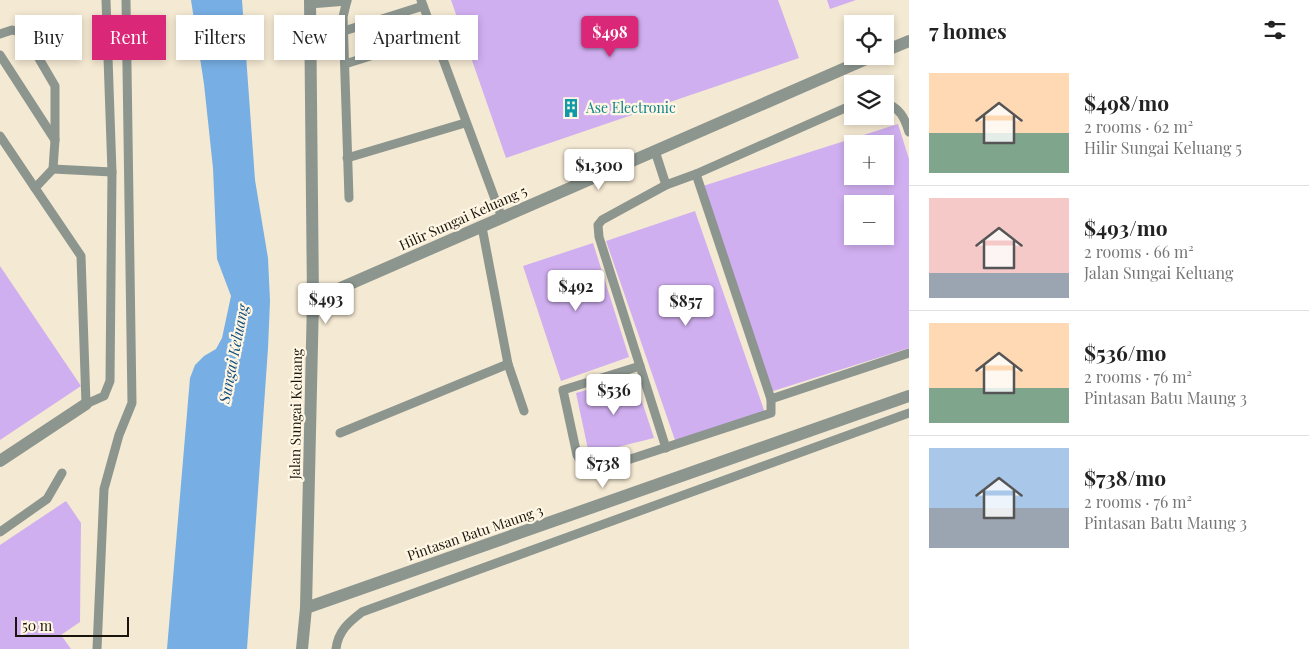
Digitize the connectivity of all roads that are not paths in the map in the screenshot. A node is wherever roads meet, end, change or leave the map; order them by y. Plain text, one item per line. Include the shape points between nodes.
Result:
1 (106, 0) edge
2 (126, 0) edge
3 (347, 1) edge
4 (310, 2) edge
5 (422, 3) edge
6 (343, 15) edge
7 (426, 15) edge
8 (345, 31) edge
9 (0, 34) edge
10 (909, 40) edge
11 (894, 47) edge
12 (0, 55) edge
13 (345, 60) edge
14 (358, 60) edge
15 (442, 60) edge
16 (345, 64) junction
17 (853, 65) edge
18 (894, 106) edge
19 (844, 109) edge
20 (464, 123) junction
21 (909, 132) edge
22 (0, 136) edge
23 (55, 140) junction
24 (655, 152) junction
25 (347, 158) junction
26 (52, 169) junction
27 (112, 172) junction
28 (696, 174) junction
29 (666, 185) junction
30 (35, 188) junction
31 (349, 198) dead end
32 (502, 218) junction
33 (482, 227) junction
34 (313, 300) junction
35 (909, 353) edge
36 (508, 364) junction
37 (640, 366) junction
38 (909, 396) edge
39 (771, 398) junction
40 (86, 404) junction
41 (524, 411) dead end
42 (909, 413) edge
43 (340, 433) dead end
44 (666, 448) junction
45 (0, 461) edge
46 (62, 473) dead end
47 (0, 532) edge
48 (306, 608) junction
49 (97, 649) edge
50 (302, 649) edge
51 (336, 649) edge

1 - 27 lane
2 - 49 lane via 132,403 104,489
3 - 4 lane
3 - 6 lane
4 - 34 street, Jalan Sungai Keluang
5 - 7 lane
5 - 8 lane
9 - 23 lane via 12,30 24,33 55,86
10 - 11 street
12 - 23 lane
13 - 16 lane
14 - 16 lane
15 - 20 lane
16 - 25 lane
17 - 24 street, Hilir Sungai Keluang 5
18 - 21 lane via 904,115
19 - 28 lane
20 - 25 lane
20 - 32 lane
22 - 30 lane
23 - 26 lane
24 - 29 lane
24 - 32 street, Hilir Sungai Keluang 5
25 - 31 lane
26 - 27 lane
26 - 30 lane
27 - 40 lane via 110,381 104,396
28 - 29 lane
28 - 39 lane
29 - 37 lane via 602,220 597,230
30 - 40 lane via 82,256
32 - 33 street, Hilir Sungai Keluang 5
33 - 34 street, Hilir Sungai Keluang 5
33 - 36 lane
34 - 48 street, Jalan Sungai Keluang
35 - 39 lane
36 - 41 lane
36 - 43 lane
37 - 44 lane
37 - 44 lane via 564,389 562,393 577,455 585,470 591,472
38 - 48 street, Pintasan Batu Maung 3
39 - 44 lane via 772,413
40 - 45 street
42 - 51 lane via 362,612 347,624 337,640
46 - 47 lane via 47,499
48 - 50 street, Jalan Sungai Keluang

